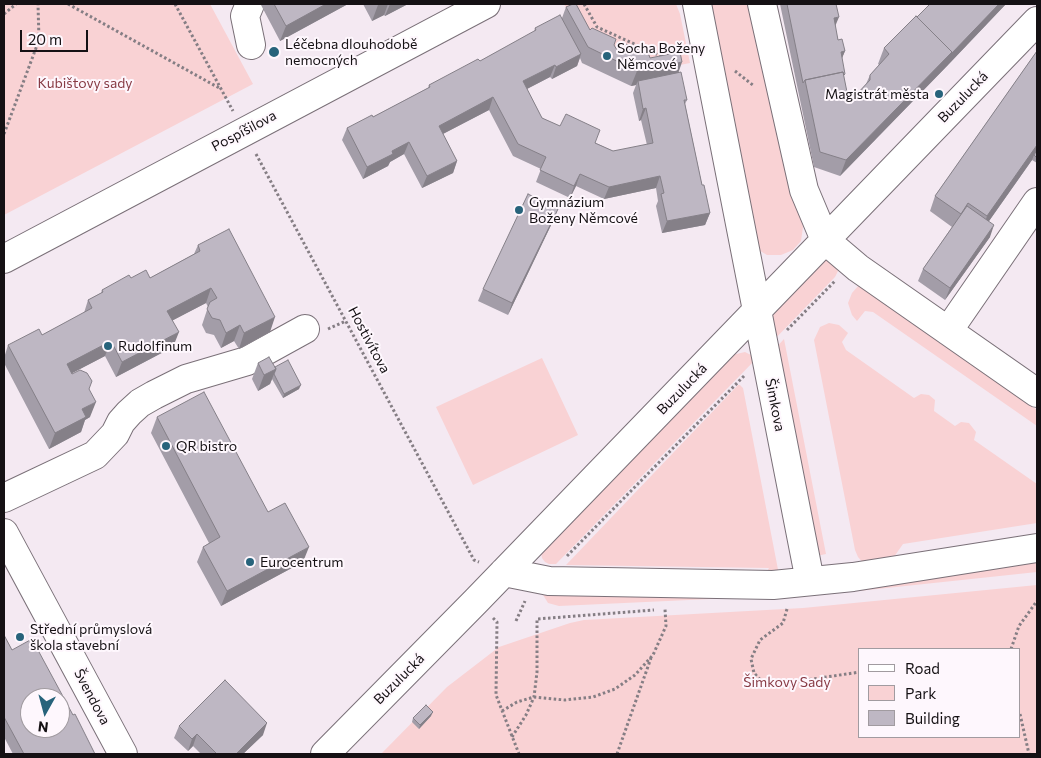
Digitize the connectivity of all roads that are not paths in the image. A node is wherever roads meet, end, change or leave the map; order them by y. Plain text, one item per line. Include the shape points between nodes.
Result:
1 (250, 4) edge
2 (486, 4) edge
3 (696, 4) edge
4 (762, 4) edge
5 (1037, 21) edge
6 (251, 45) dead end
7 (1037, 202) edge
8 (825, 240) junction
9 (4, 259) edge
10 (758, 310) junction
11 (305, 329) dead end
12 (948, 332) junction
13 (1033, 382) edge
14 (4, 498) edge
15 (4, 534) edge
16 (1037, 548) edge
17 (504, 572) junction
18 (810, 581) junction
19 (123, 754) edge
20 (325, 754) edge

1 - 6 street via 245,16
2 - 9 street, Pospíšilova
3 - 10 street, Šimkova
4 - 8 street via 804,190
5 - 8 street, Buzulucká
7 - 12 street
8 - 10 street, Buzulucká
8 - 12 street via 858,268
10 - 17 street, Buzulucká
10 - 18 street, Šimkova
11 - 14 street via 236,365 186,379 154,394 129,413 95,455
12 - 13 street
15 - 19 street, Švendova
16 - 18 street
17 - 18 street via 543,580 773,584
17 - 20 street, Buzulucká

